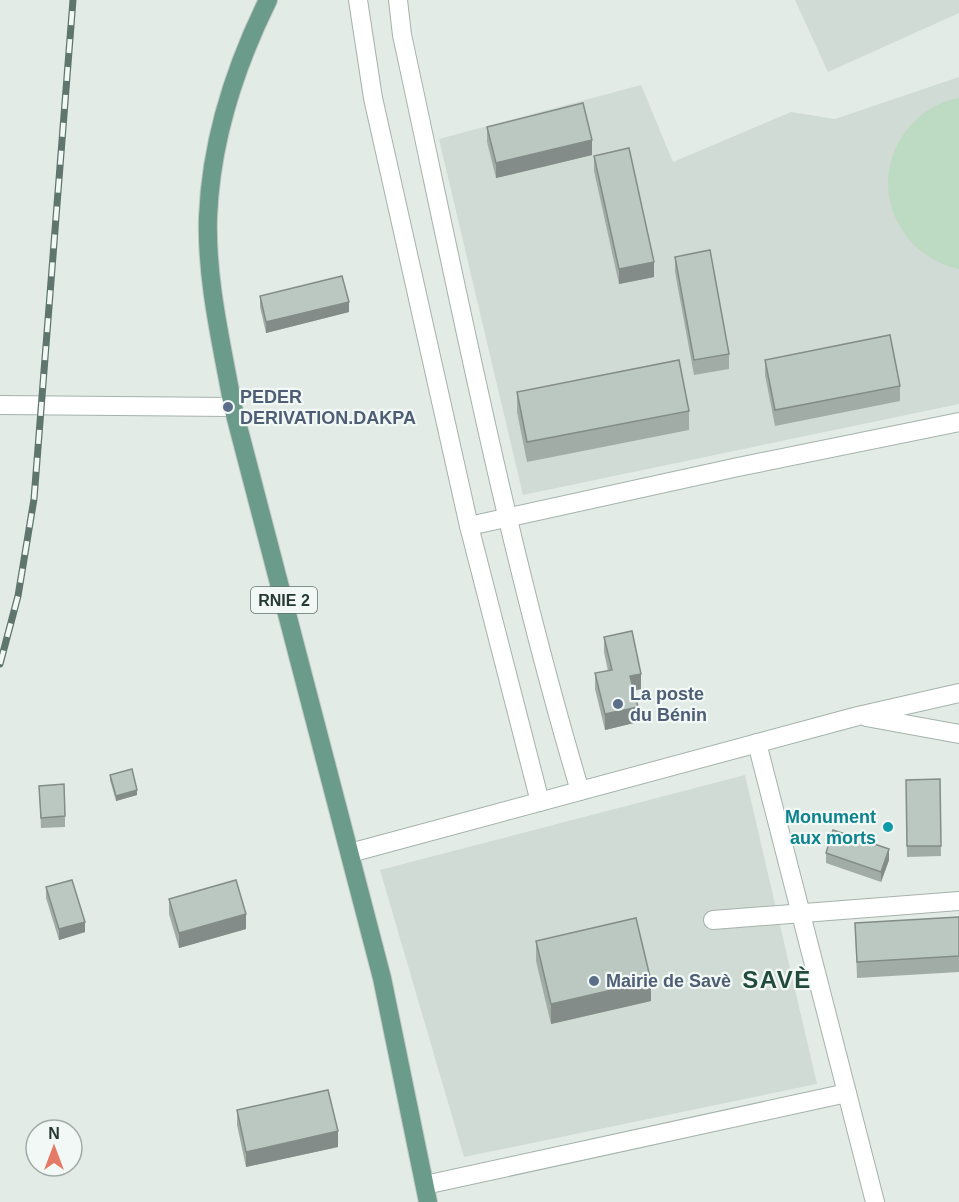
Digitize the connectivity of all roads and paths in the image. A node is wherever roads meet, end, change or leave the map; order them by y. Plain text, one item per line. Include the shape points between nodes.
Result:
1 (268, 0) edge
2 (357, 0) edge
3 (398, 0) edge
4 (0, 405) edge
5 (233, 407) junction
6 (959, 422) edge
7 (506, 517) junction
8 (469, 526) junction
9 (959, 693) edge
10 (858, 716) junction
11 (959, 734) edge
12 (757, 743) junction
13 (580, 791) junction
14 (540, 802) junction
15 (350, 853) junction
16 (959, 901) edge
17 (801, 913) junction
18 (713, 920) dead end
19 (847, 1093) junction
20 (427, 1194) edge
21 (875, 1202) edge

1 - 5 main road, RNIE 2 via 231,86 217,135 211,177 210,263
2 - 8 street via 373,98
3 - 7 street
4 - 5 street
5 - 15 main road, RNIE 2
6 - 7 street
7 - 8 street
7 - 13 street via 550,692
8 - 14 street
9 - 10 street
10 - 11 street
10 - 12 street
12 - 13 street
12 - 17 street
13 - 14 street
14 - 15 street
15 - 20 main road, RNIE 2 via 382,978
16 - 17 street
17 - 18 street
17 - 19 street
19 - 20 street
19 - 21 street

